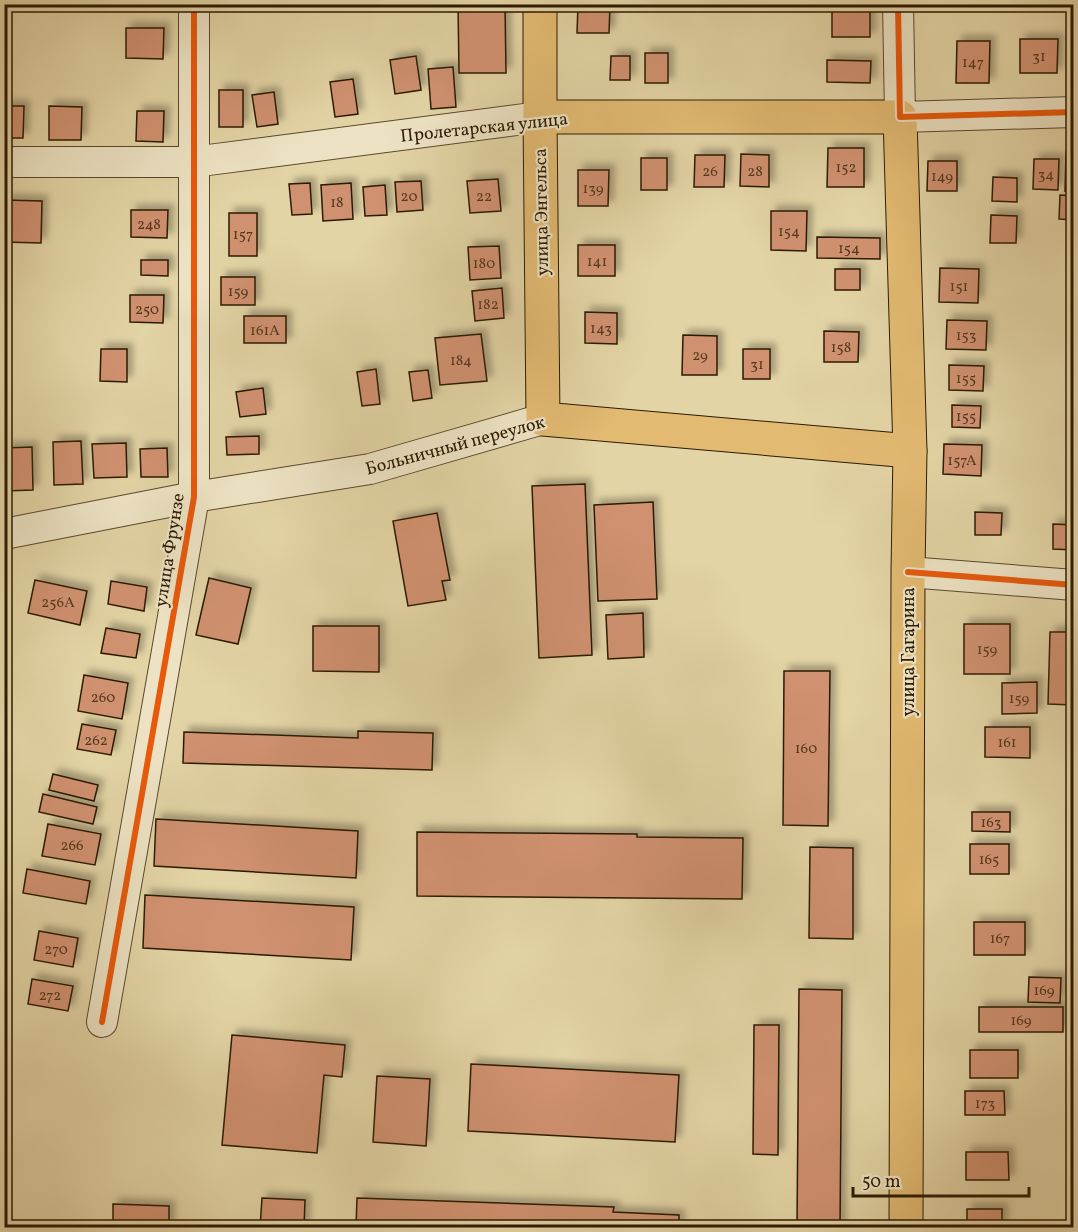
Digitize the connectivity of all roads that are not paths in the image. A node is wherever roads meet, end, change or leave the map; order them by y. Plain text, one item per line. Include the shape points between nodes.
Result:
1 (194, 4) edge
2 (540, 4) edge
3 (898, 4) edge
4 (1074, 112) edge
5 (540, 117) junction
6 (900, 117) junction
7 (4, 162) edge
8 (194, 162) junction
9 (543, 419) junction
10 (910, 451) junction
11 (194, 497) junction
12 (4, 534) edge
13 (908, 572) junction
14 (1074, 585) edge
15 (102, 1022) dead end
16 (906, 1227) edge

1 - 8 street, улица Фрунзе
2 - 5 main road, улица Энгельса
3 - 6 street, улица Гагарина
4 - 6 street, Пролетарская улица
5 - 6 main road, Пролетарская улица
5 - 8 street, Пролетарская улица
5 - 9 main road, улица Энгельса
6 - 10 main road, улица Гагарина
7 - 8 street, Пролетарская улица
8 - 11 street, улица Фрунзе
9 - 10 main road, Больничный переулок
9 - 11 street, Больничный переулок via 370,469
10 - 13 main road, улица Гагарина
11 - 12 street, Больничный переулок
11 - 15 street, улица Фрунзе
13 - 14 street
13 - 16 main road, улица Гагарина

